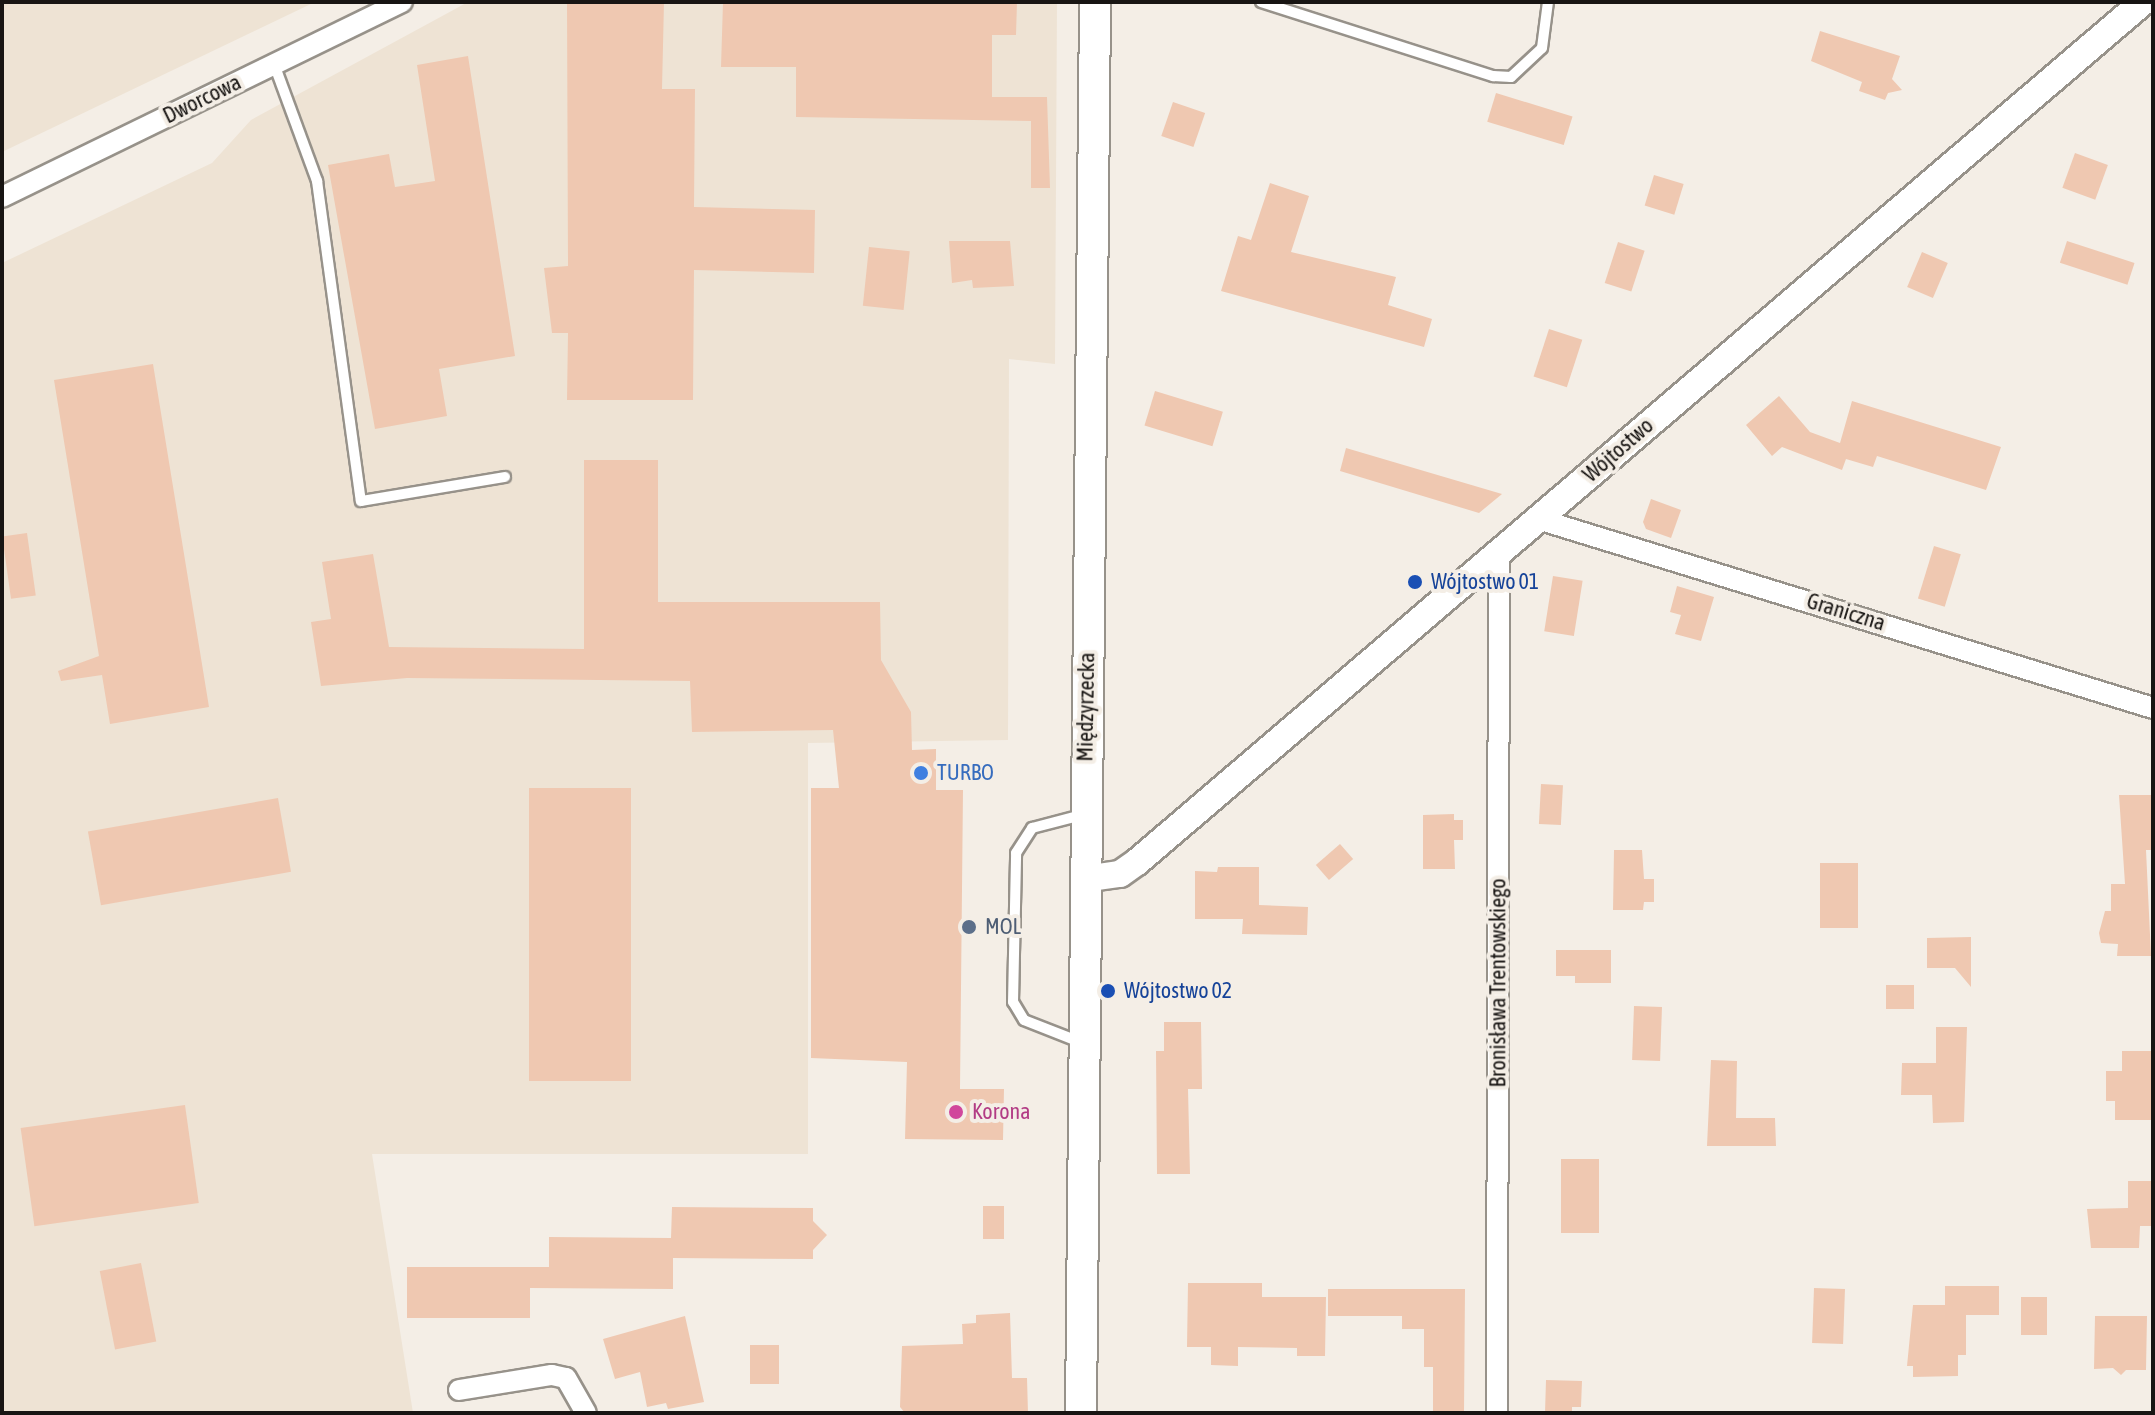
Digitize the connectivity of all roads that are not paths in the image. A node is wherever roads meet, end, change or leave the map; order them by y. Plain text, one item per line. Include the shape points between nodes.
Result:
1 (402, 2) edge
2 (1095, 2) edge
3 (1261, 2) edge
4 (1548, 2) edge
5 (2143, 2) edge
6 (274, 64) junction
7 (2, 197) edge
8 (505, 477) dead end
9 (1538, 519) junction
10 (1499, 552) junction
11 (2153, 708) edge
12 (1084, 815) junction
13 (1084, 879) junction
14 (1083, 1043) junction
15 (459, 1390) dead end
16 (586, 1413) edge
17 (1081, 1413) edge
18 (1497, 1413) edge

1 - 6 street, Dworcowa
2 - 12 main road, Międzyrzecka
3 - 4 lane via 1493,76 1511,77 1542,48
5 - 9 street, Wójtostwo
6 - 7 street, Dworcowa
6 - 8 lane via 317,181 361,501
9 - 10 street, Wójtostwo
9 - 11 street, Graniczna
10 - 13 street, Wójtostwo via 1137,862 1120,874
10 - 18 street, Bronisława Trentowskiego
12 - 13 main road, Międzyrzecka
12 - 14 lane via 1032,828 1016,853 1013,1002 1024,1020
13 - 14 main road, Międzyrzecka
14 - 17 main road, Międzyrzecka
15 - 16 street via 552,1375 566,1378

